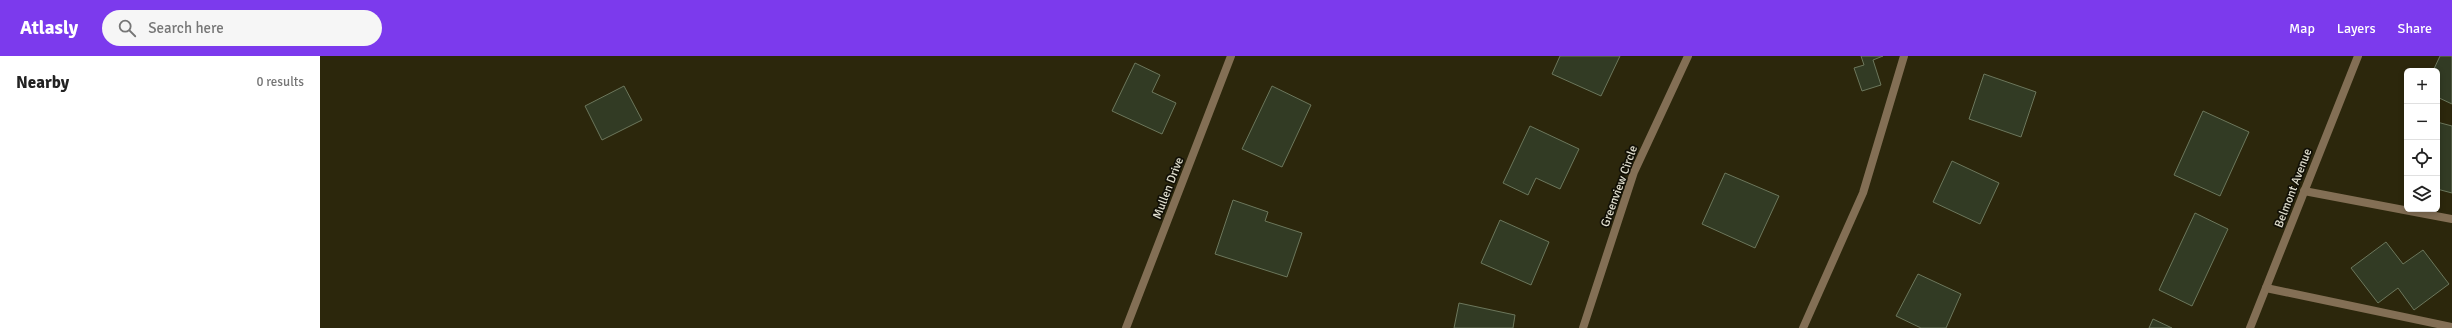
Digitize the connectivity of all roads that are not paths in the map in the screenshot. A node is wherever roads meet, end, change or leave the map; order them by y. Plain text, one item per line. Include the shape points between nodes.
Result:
1 (1232, 56) edge
2 (1688, 56) edge
3 (1904, 56) edge
4 (2358, 56) edge
5 (2304, 191) junction
6 (2452, 219) edge
7 (2266, 288) junction
8 (2452, 327) edge
9 (1126, 328) edge
10 (1583, 328) edge
11 (1803, 328) edge
12 (2250, 328) edge

1 - 9 street, Mullen Drive
2 - 10 street, Greenview Circle via 1634,172
3 - 11 street via 1863,193
4 - 5 street, Belmont Avenue
5 - 6 street
5 - 7 street, Belmont Avenue
7 - 8 street
7 - 12 street, Belmont Avenue

